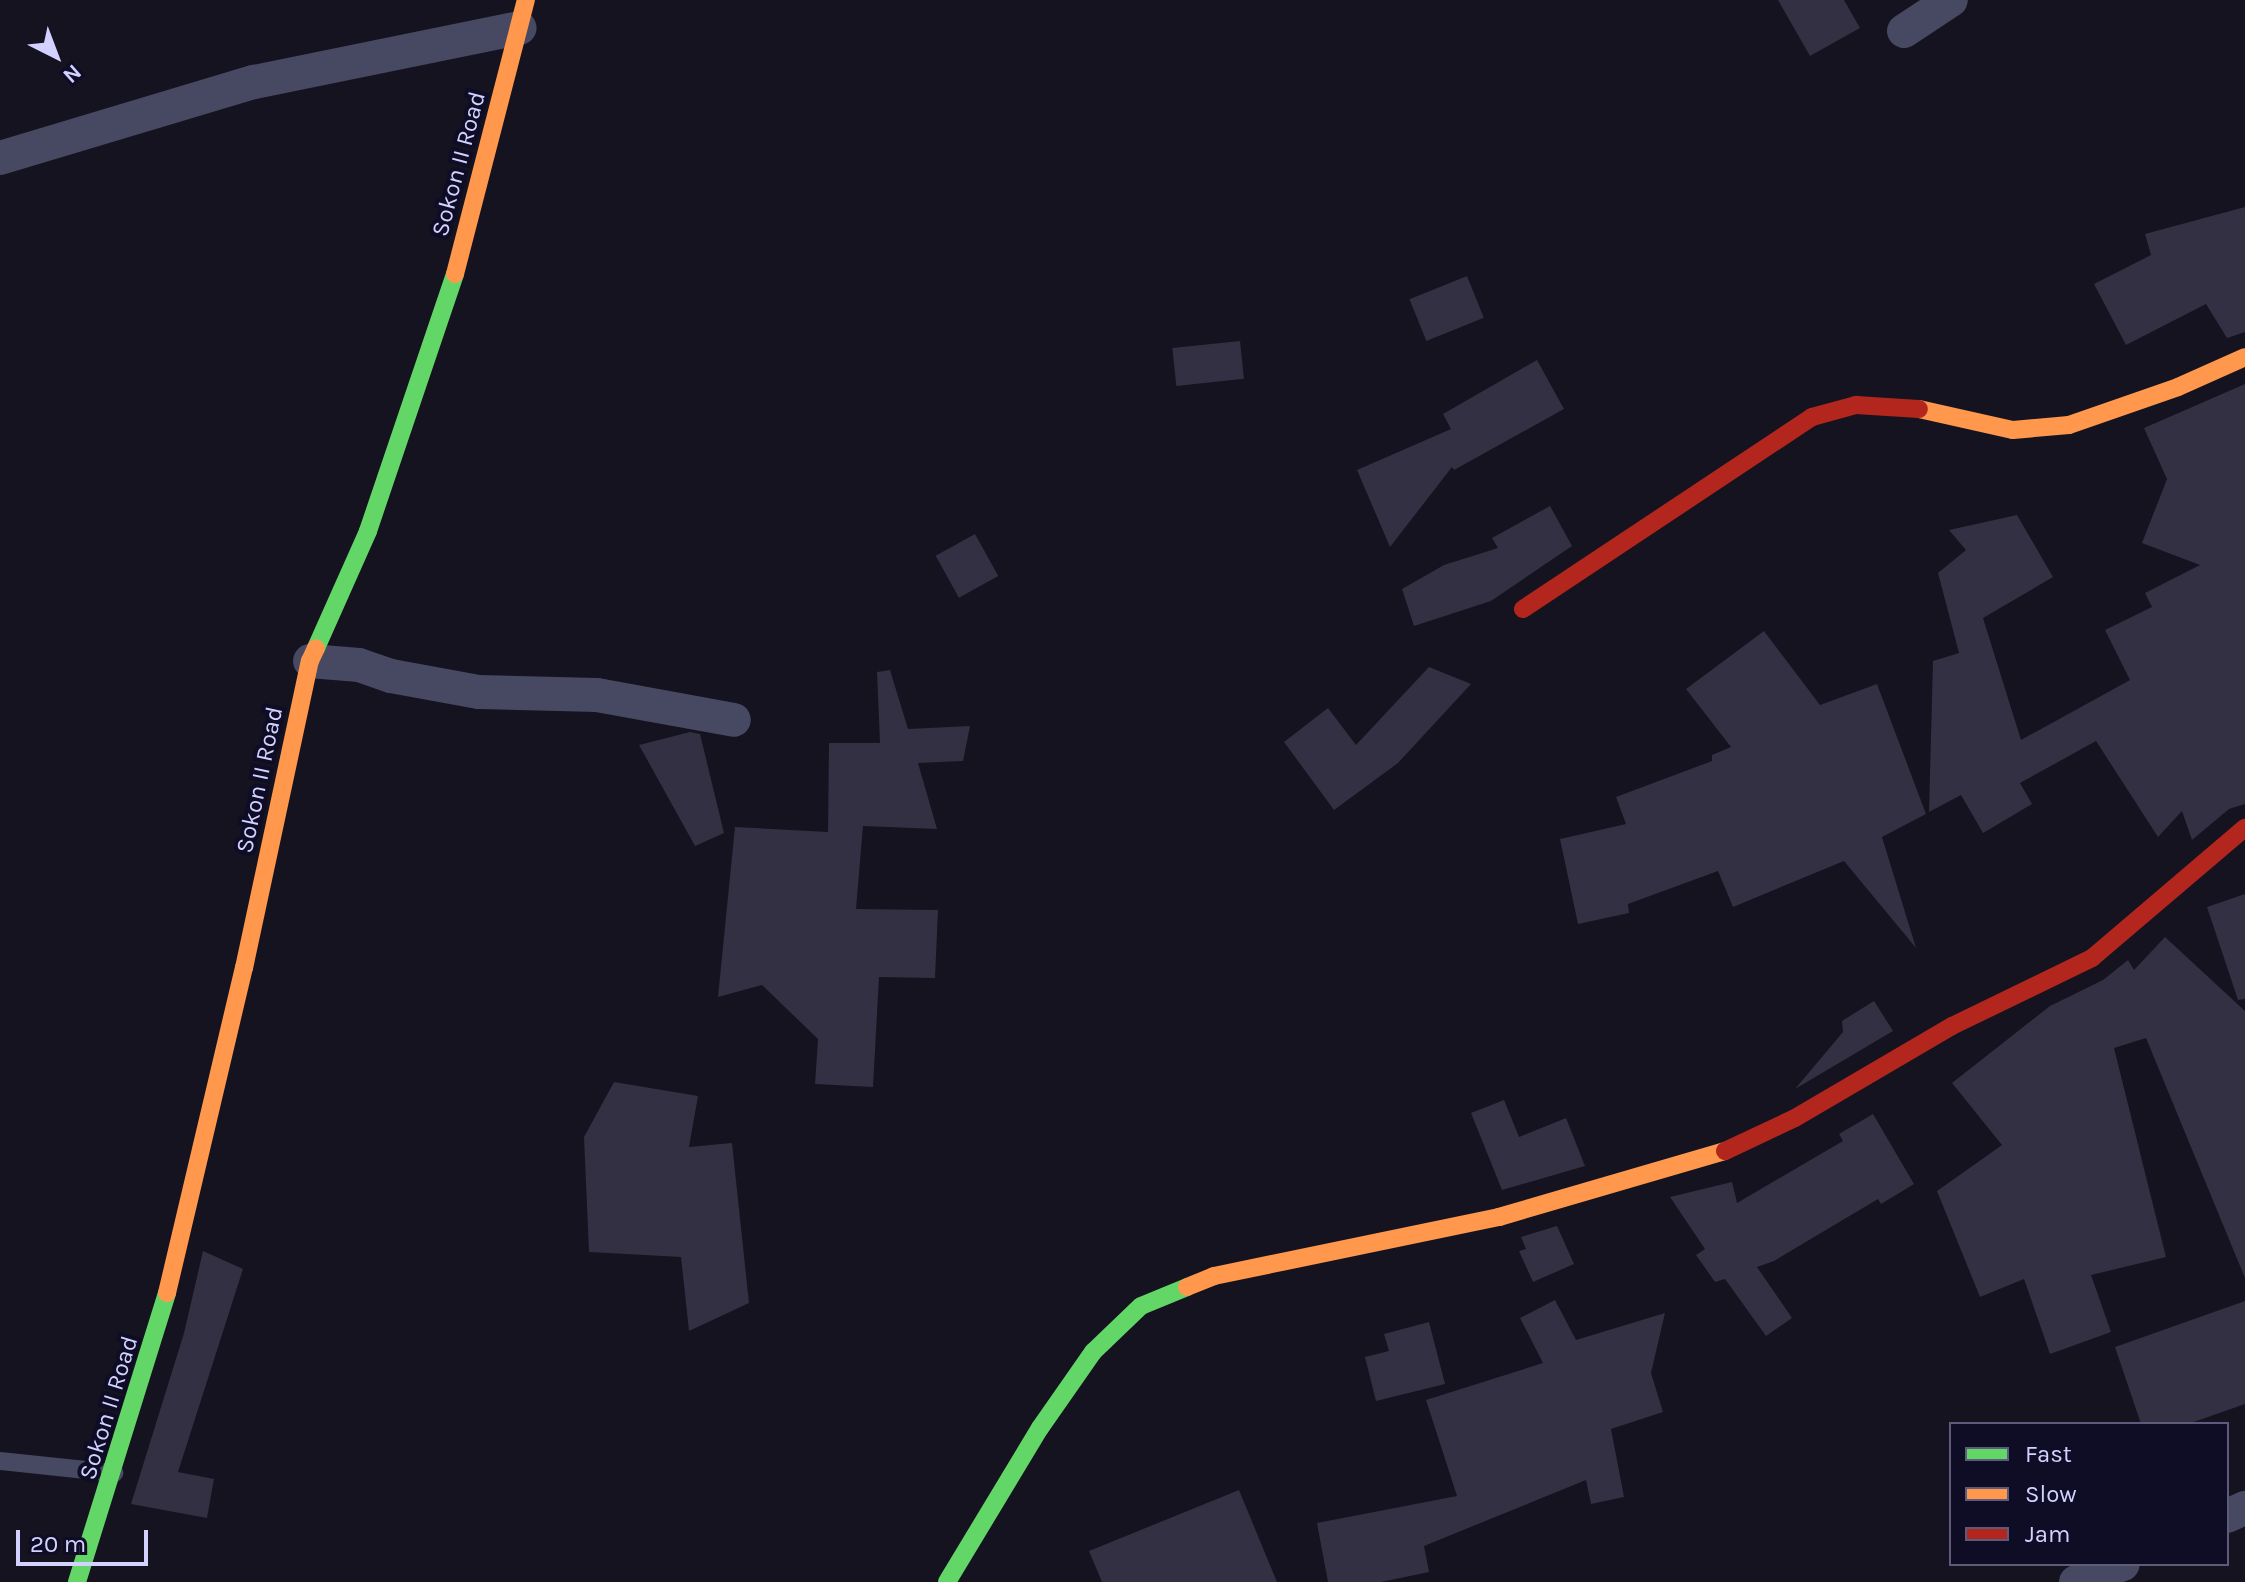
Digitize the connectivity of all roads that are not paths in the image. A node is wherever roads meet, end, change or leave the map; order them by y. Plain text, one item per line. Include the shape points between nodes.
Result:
1 (1951, 0) edge
2 (523, 14) edge
3 (1904, 31) dead end
4 (0, 158) edge
5 (2245, 357) edge
6 (1523, 609) dead end
7 (310, 661) junction
8 (734, 720) dead end
9 (2245, 828) edge
10 (0, 1461) edge
11 (114, 1473) junction
12 (77, 1582) edge
13 (947, 1582) edge

1 - 3 street
2 - 4 street via 254,82
2 - 7 street, Sokon II Road via 455,273 418,388 368,531
5 - 6 street via 2069,425 2013,430 1881,405 1856,405 1812,417
7 - 8 street via 359,665 479,692 597,695
7 - 11 street, Sokon II Road via 160,1325
9 - 13 street via 2092,958 1940,1033 1752,1140 1499,1217 1214,1276 1141,1306 1093,1352
10 - 11 lane
11 - 12 street, Sokon II Road

